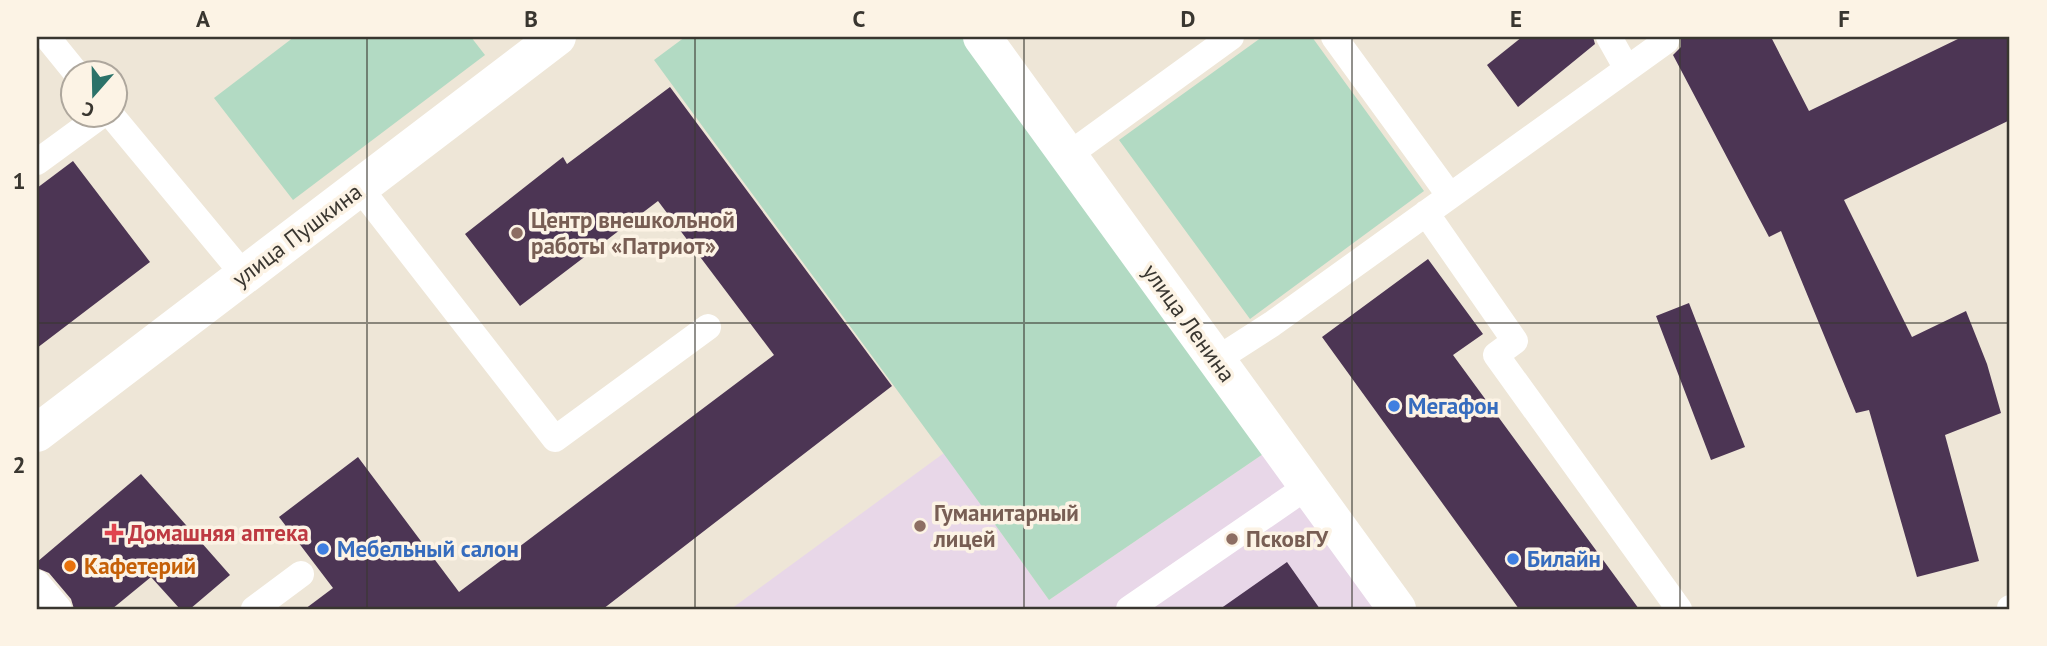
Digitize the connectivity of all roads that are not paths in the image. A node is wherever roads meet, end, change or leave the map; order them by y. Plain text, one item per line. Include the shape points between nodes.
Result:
1 (47, 37) edge
2 (557, 37) edge
3 (982, 37) edge
4 (1231, 37) edge
5 (1334, 37) edge
6 (1609, 37) edge
7 (1666, 41) dead end
8 (66, 60) edge
9 (1627, 69) junction
10 (81, 130) edge
11 (124, 130) edge
12 (1067, 156) junction
13 (37, 162) edge
14 (359, 187) junction
15 (1450, 196) junction
16 (1426, 213) junction
17 (244, 275) junction
18 (708, 327) dead end
19 (1216, 360) junction
20 (37, 433) edge
21 (1308, 486) junction
22 (301, 574) dead end
23 (37, 583) edge
24 (59, 609) edge
25 (254, 609) edge
26 (1129, 609) edge
27 (1397, 609) edge
28 (1679, 609) edge

1 - 8 lane
2 - 14 street, улица Пушкина
3 - 12 street, улица Ленина
4 - 12 lane
5 - 15 lane
6 - 9 lane
7 - 9 lane
9 - 15 lane
10 - 13 lane
11 - 17 lane
12 - 19 street, улица Ленина
14 - 17 street, улица Пушкина
14 - 18 lane via 555,439
15 - 16 lane
16 - 19 lane
16 - 28 lane via 1515,341 1496,355
17 - 20 street, улица Пушкина
19 - 21 street, улица Ленина
21 - 26 lane
21 - 27 street, улица Ленина
22 - 25 lane
23 - 24 lane

